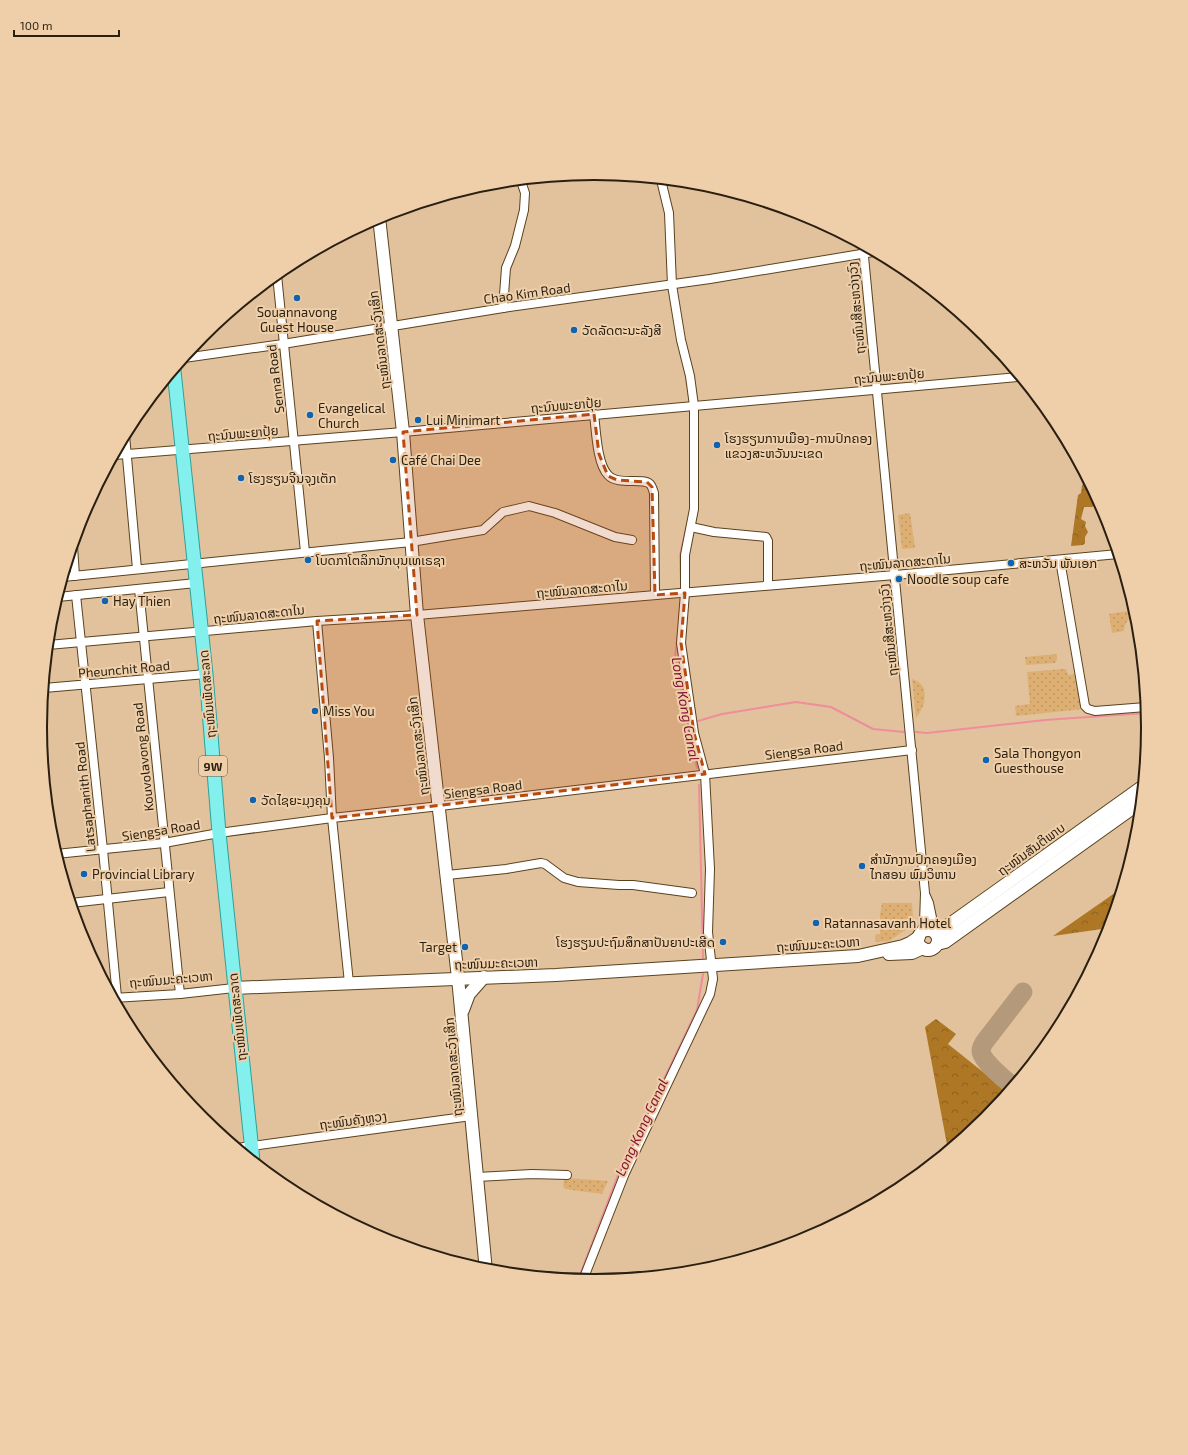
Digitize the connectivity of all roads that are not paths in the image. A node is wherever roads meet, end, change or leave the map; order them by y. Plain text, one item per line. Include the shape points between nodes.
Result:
1 (522, 185) edge
2 (662, 185) edge
3 (380, 224) edge
4 (861, 250) edge
5 (863, 251) edge
6 (278, 282) edge
7 (672, 285) junction
8 (503, 308) junction
9 (391, 326) junction
10 (283, 344) junction
11 (192, 357) edge
12 (175, 377) edge
13 (1014, 377) edge
14 (876, 389) junction
15 (694, 406) junction
16 (594, 414) junction
17 (404, 432) junction
18 (294, 441) junction
19 (126, 445) edge
20 (182, 450) junction
21 (127, 454) junction
22 (120, 455) edge
23 (691, 527) junction
24 (632, 540) dead end
25 (411, 542) junction
26 (305, 552) junction
27 (1113, 555) edge
28 (74, 559) edge
29 (1060, 560) junction
30 (193, 563) junction
31 (137, 569) junction
32 (895, 575) junction
33 (75, 576) junction
34 (69, 577) edge
35 (196, 583) junction
36 (768, 585) junction
37 (139, 589) junction
38 (685, 593) junction
39 (76, 595) junction
40 (655, 595) junction
41 (64, 596) edge
42 (417, 615) junction
43 (317, 621) junction
44 (201, 632) junction
45 (144, 638) junction
46 (81, 642) junction
47 (54, 644) edge
48 (206, 674) junction
49 (147, 679) junction
50 (85, 685) junction
51 (48, 688) edge
52 (1140, 707) edge
53 (912, 750) junction
54 (705, 774) junction
55 (1137, 791) edge
56 (440, 806) junction
57 (1135, 807) edge
58 (332, 818) junction
59 (219, 833) junction
60 (164, 842) junction
61 (103, 850) junction
62 (62, 853) edge
63 (447, 875) junction
64 (169, 892) junction
65 (692, 892) dead end
66 (925, 893) junction
67 (107, 899) junction
68 (76, 902) edge
69 (936, 937) junction
70 (921, 940) junction
71 (712, 966) junction
72 (484, 976) junction
73 (458, 978) junction
74 (349, 983) junction
75 (234, 988) junction
76 (114, 990) edge
77 (180, 994) junction
78 (118, 998) edge
79 (462, 1017) junction
80 (471, 1116) junction
81 (252, 1146) junction
82 (243, 1147) edge
83 (253, 1154) edge
84 (567, 1175) dead end
85 (476, 1177) junction
86 (485, 1264) edge
87 (585, 1274) edge

1 - 8 street via 525,193 524,210 515,246 506,268
2 - 7 street via 669,213
3 - 9 street, ຖະໜົນລາດສະວົງເສິກ
4 - 7 street, Chao Kim Road
5 - 14 street, ຖະໜົນສີສະຫວ່າງວົງ
6 - 10 street, Senna Road
7 - 8 street, Chao Kim Road
7 - 15 street
8 - 9 street, Chao Kim Road
9 - 10 street, Chao Kim Road
9 - 17 street, ຖະໜົນລາດສະວົງເສິກ
10 - 11 street, Chao Kim Road
10 - 18 street, Senna Road
12 - 20 main road, ຖະໜົນເພັດສະລາດ / 9W
13 - 14 street, ຖະນົນພະຍາປຸ້ຍ
14 - 15 street, ຖະນົນພະຍາປຸ້ຍ
14 - 32 street, ຖະໜົນສີສະຫວ່າງວົງ
15 - 16 street, ຖະນົນພະຍາປຸ້ຍ
15 - 23 street via 694,509
16 - 17 street, ຖະນົນພະຍາປຸ້ຍ
16 - 40 street via 600,454 608,476 617,480 647,482 654,492
17 - 18 street, ຖະນົນພະຍາປຸ້ຍ
17 - 25 street, ຖະໜົນລາດສະວົງເສິກ
18 - 20 street, ຖະນົນພະຍາປຸ້ຍ
18 - 26 street, Senna Road
19 - 21 street
20 - 21 street, ຖະນົນພະຍາປຸ້ຍ
20 - 30 main road, ຖະໜົນເພັດສະລາດ / 9W
21 - 22 street, ຖະນົນພະຍາປຸ້ຍ
21 - 31 street
23 - 36 street via 766,537
23 - 38 street via 685,555
24 - 25 street via 615,537 555,513 529,506 503,512 483,530
25 - 26 street
25 - 42 street, ຖະໜົນລາດສະວົງເສິກ
26 - 30 street
27 - 29 street, ຖະໜົນລາດສະດາໄນ
28 - 33 street
29 - 32 street, ຖະໜົນລາດສະດາໄນ
29 - 52 street via 1086,706 1096,711
30 - 31 street
30 - 35 main road, ຖະໜົນເພັດສະລາດ / 9W
31 - 33 street
32 - 36 street, ຖະໜົນລາດສະດາໄນ
32 - 53 street, ຖະໜົນສີສະຫວ່າງວົງ
33 - 34 street
35 - 37 street
35 - 44 main road, ຖະໜົນເພັດສະລາດ / 9W
36 - 38 street, ຖະໜົນລາດສະດາໄນ
37 - 39 street
37 - 45 street, Kouvolavong Road
38 - 40 street, ຖະໜົນລາດສະດາໄນ
38 - 54 street via 681,643 694,733
39 - 41 street
39 - 46 street, Latsaphanith Road
40 - 42 street, ຖະໜົນລາດສະດາໄນ
42 - 43 street, ຖະໜົນລາດສະດາໄນ
42 - 56 street, ຖະໜົນລາດສະວົງເສິກ
43 - 44 street, ຖະໜົນລາດສະດາໄນ
43 - 58 street
44 - 45 street, ຖະໜົນລາດສະດາໄນ
44 - 48 main road, ຖະໜົນເພັດສະລາດ / 9W
45 - 46 street, ຖະໜົນລາດສະດາໄນ
45 - 49 street, Kouvolavong Road
46 - 47 street, ຖະໜົນລາດສະດາໄນ
46 - 50 street, Latsaphanith Road
48 - 49 street, Pheunchit Road
48 - 59 main road, ຖະໜົນເພັດສະລາດ / 9W
49 - 50 street, Pheunchit Road
49 - 60 street, Kouvolavong Road
50 - 51 street, Pheunchit Road
50 - 61 street, Latsaphanith Road
53 - 54 street, Siengsa Road
53 - 66 street, ຖະໜົນສີສະຫວ່າງວົງ
54 - 56 street, Siengsa Road
54 - 71 street via 710,869 708,932
55 - 69 street, ຖະໜົນສັນຕິພາບ
56 - 58 street, Siengsa Road
56 - 63 street, ຖະໜົນລາດສະວົງເສິກ
57 - 69 street, ຖະໜົນສັນຕິພາບ via 945,942
58 - 59 street, Siengsa Road
58 - 74 street
59 - 60 street, Siengsa Road
59 - 75 main road, ຖະໜົນເພັດສະລາດ / 9W
60 - 61 street, Siengsa Road
60 - 64 street, Kouvolavong Road
61 - 62 street, Siengsa Road
61 - 67 street, Latsaphanith Road
63 - 65 street via 541,863 564,878 578,882
63 - 73 street, ຖະໜົນລາດສະວົງເສິກ
64 - 67 street
64 - 77 street, Kouvolavong Road
66 - 69 street
66 - 70 street
67 - 68 street
67 - 76 street, Latsaphanith Road
69 - 70 street via 928,930
69 - 70 street via 932,948 929,949
70 - 71 street, ຖະໜົນມະຄະເວຫາ via 908,954 878,952 858,956
71 - 72 street, ຖະໜົນມະຄະເວຫາ via 556,975
71 - 87 street via 710,994 625,1173
72 - 73 street, ຖະໜົນມະຄະເວຫາ
72 - 79 street via 469,994
73 - 74 street, ຖະໜົນມະຄະເວຫາ
73 - 79 street, ຖະໜົນລາດສະວົງເສິກ
74 - 75 street, ຖະໜົນມະຄະເວຫາ
75 - 77 street, ຖະໜົນມະຄະເວຫາ
75 - 81 main road, ຖະໜົນເພັດສະລາດ / 9W
77 - 78 street, ຖະໜົນມະຄະເວຫາ
79 - 80 street, ຖະໜົນລາດສະວົງເສິກ
80 - 81 street, ຖະໜົນຄັງຫຼວງ
80 - 85 street, ຖະໜົນລາດສະວົງເສິກ
81 - 82 street, ຖະໜົນຄັງຫຼວງ
81 - 83 main road, ຖະໜົນເພັດສະລາດ / 9W
84 - 85 street
85 - 86 street, ຖະໜົນລາດສະວົງເສິກ

